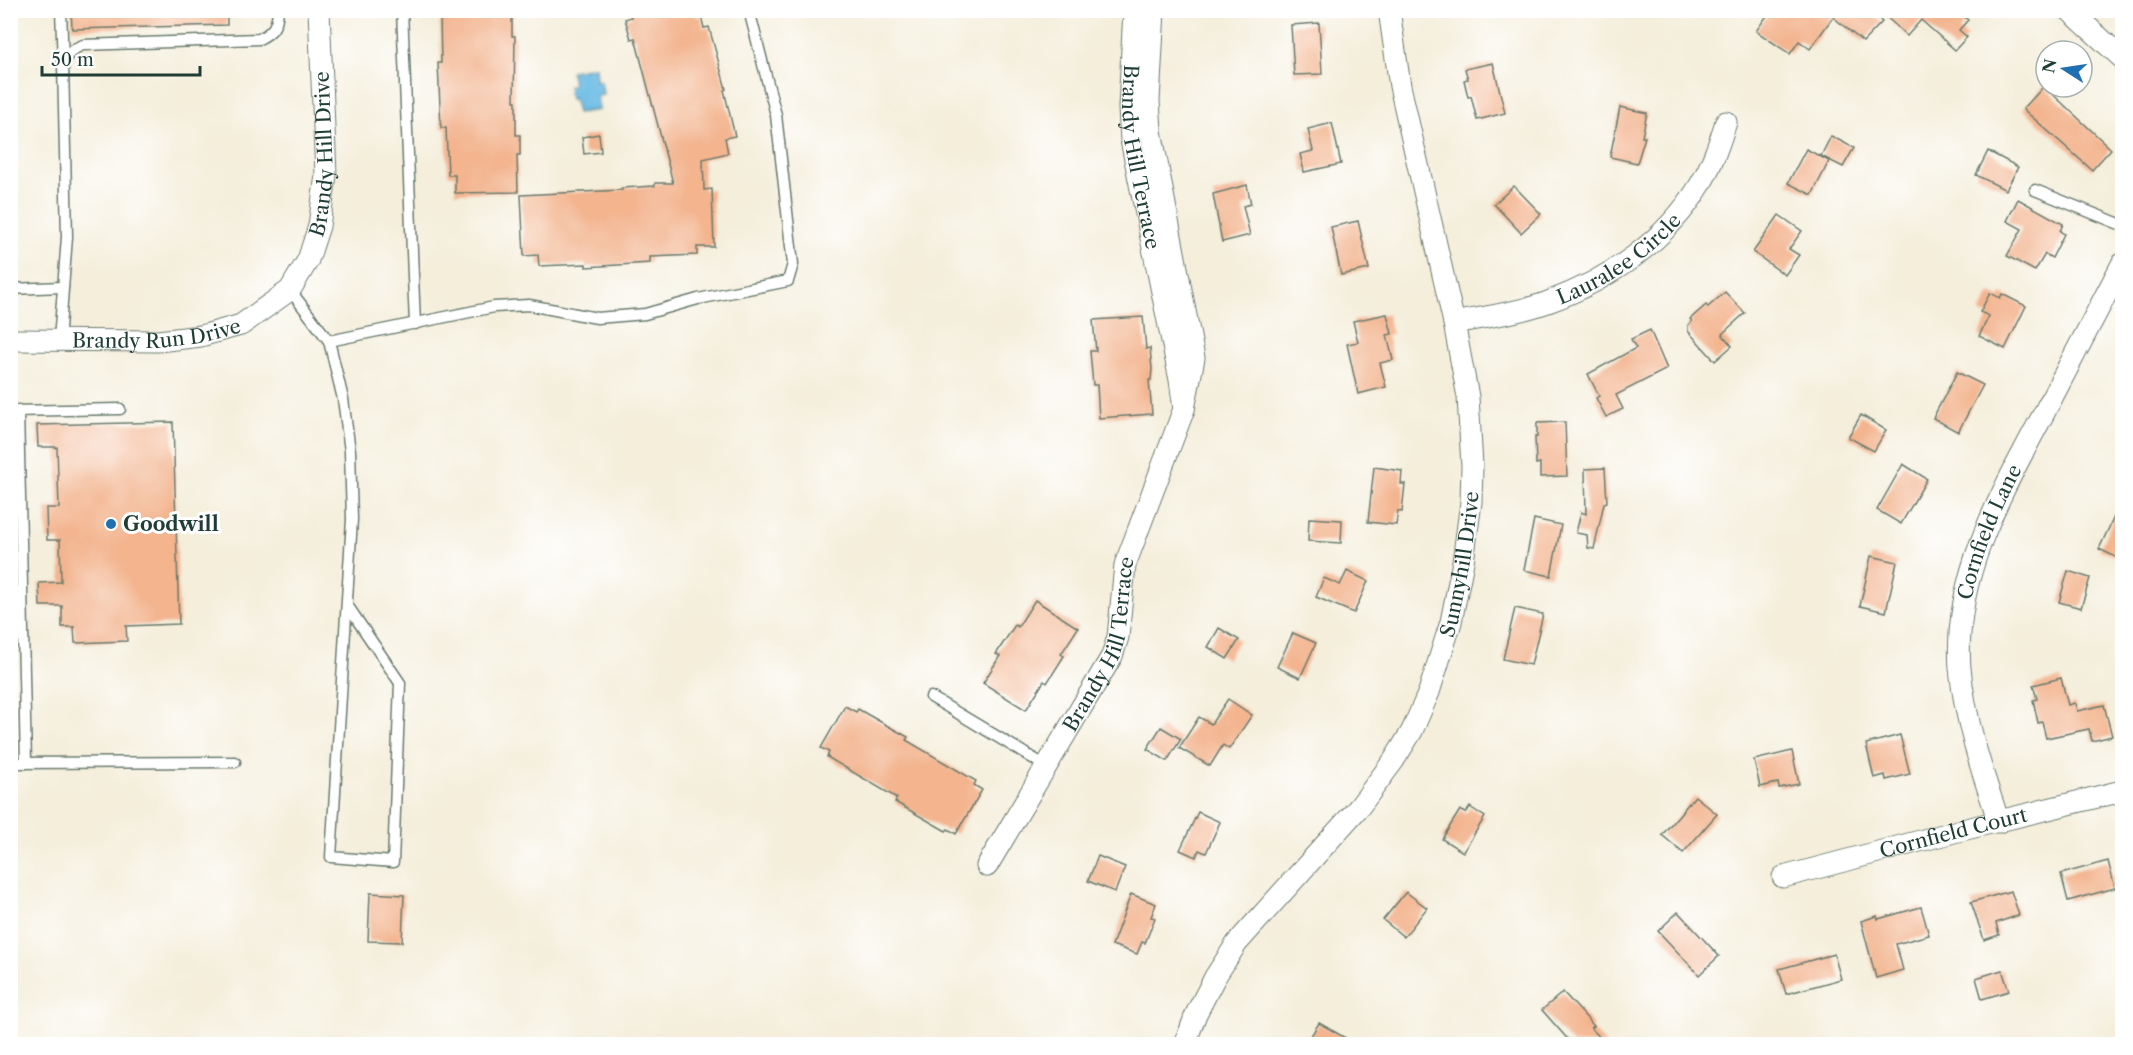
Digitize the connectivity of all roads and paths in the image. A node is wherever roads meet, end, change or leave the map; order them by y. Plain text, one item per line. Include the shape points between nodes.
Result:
1 (61, 10) edge
2 (278, 10) edge
3 (319, 10) edge
4 (402, 10) edge
5 (749, 10) edge
6 (1134, 10) edge
7 (1154, 10) edge
8 (1389, 10) edge
9 (2069, 10) edge
10 (2122, 58) edge
11 (63, 64) junction
12 (1726, 122) dead end
13 (2035, 190) dead end
14 (2122, 225) edge
15 (2122, 264) edge
16 (63, 287) junction
17 (10, 289) edge
18 (290, 290) junction
19 (1454, 323) junction
20 (415, 324) junction
21 (10, 340) edge
22 (59, 341) junction
23 (329, 341) junction
24 (120, 409) dead end
25 (1184, 409) junction
26 (14, 411) edge
27 (348, 605) junction
28 (931, 697) dead end
29 (235, 762) dead end
30 (10, 763) edge
31 (26, 763) junction
32 (1046, 766) junction
33 (2122, 791) edge
34 (1999, 822) junction
35 (987, 866) dead end
36 (1783, 877) dead end
37 (1185, 1044) edge

1 - 11 lane
2 - 11 lane via 275,27 259,39 83,45 74,48
3 - 18 street, Brandy Hill Drive via 326,175 319,225 308,260
4 - 20 lane
5 - 20 lane via 776,115 793,264 788,281 645,314 597,318 529,305 494,307
6 - 25 street, Brandy Hill Terrace via 1131,140
7 - 25 street, Brandy Hill Terrace via 1151,131 1194,358
8 - 19 street, Sunnyhill Drive via 1400,86
9 - 10 street
11 - 16 lane via 67,237
12 - 19 street, Lauralee Circle via 1716,154 1682,212 1654,241 1620,267 1548,302
13 - 14 lane
15 - 34 street, Cornfield Lane via 1996,502 1965,595 1960,668 1980,766
16 - 17 lane
16 - 22 lane
18 - 22 street, Brandy Run Drive via 241,325 201,336 158,341
18 - 23 lane
19 - 37 street, Sunnyhill Drive via 1468,398 1471,502 1450,622 1429,692 1412,731 1360,806 1237,943 1215,977
20 - 23 lane
21 - 22 street, Brandy Run Drive
23 - 27 lane via 350,451
24 - 26 lane
25 - 32 street, Brandy Hill Terrace via 1125,565 1118,637 1112,656
26 - 31 lane
27 - 27 lane via 331,857 393,862 400,683
28 - 32 lane
29 - 31 lane
30 - 31 lane
32 - 35 street, Brandy Hill Terrace
33 - 34 street, Cornfield Court
34 - 36 street, Cornfield Court

